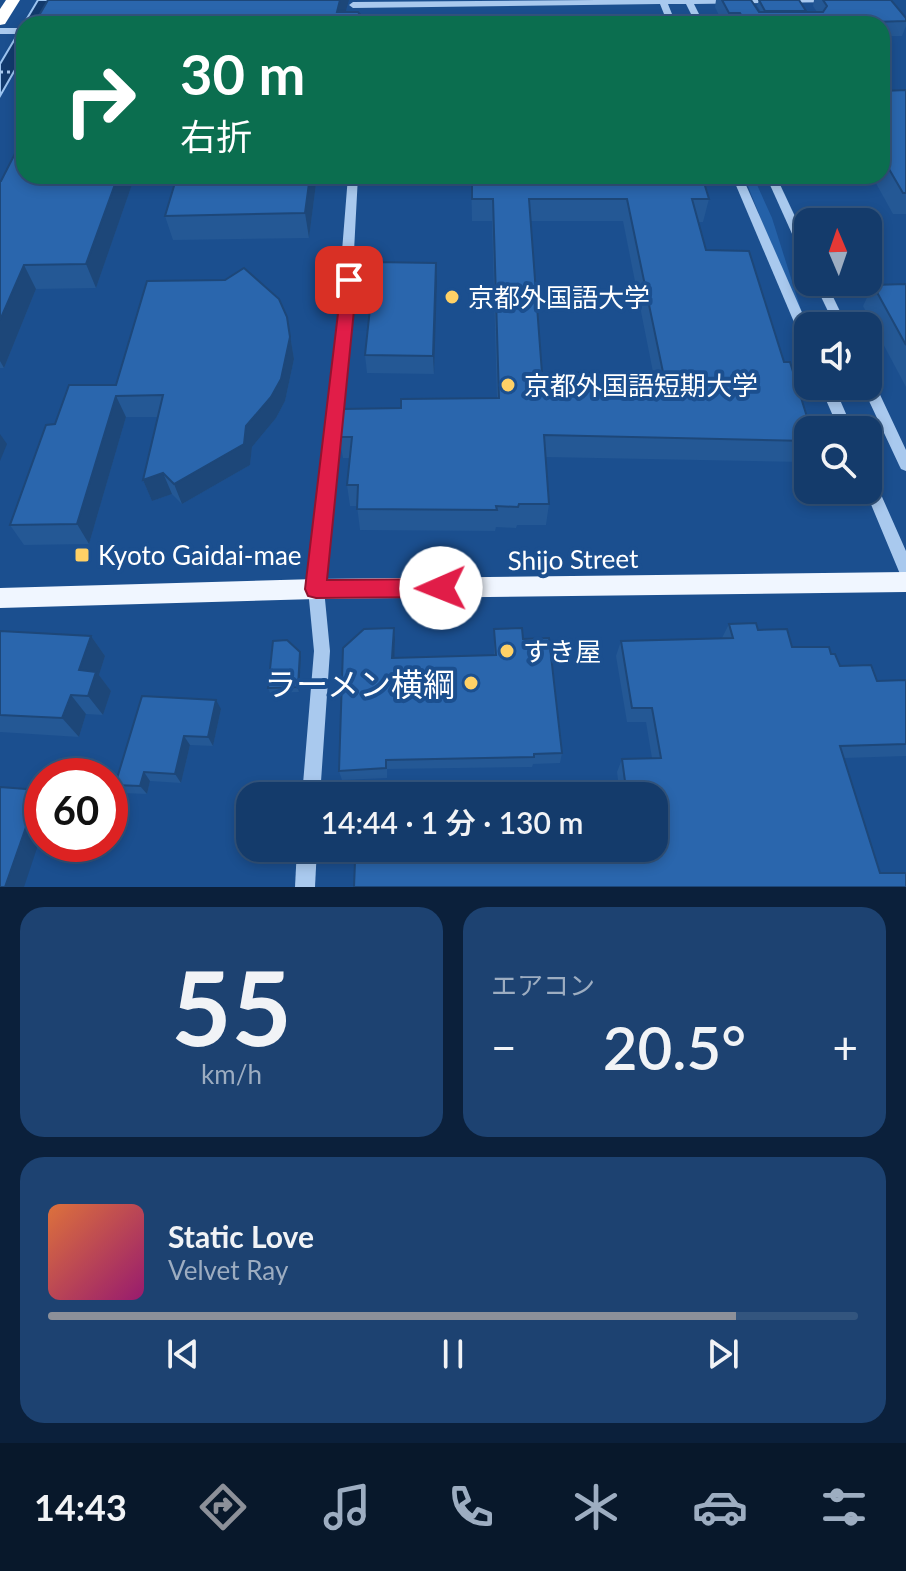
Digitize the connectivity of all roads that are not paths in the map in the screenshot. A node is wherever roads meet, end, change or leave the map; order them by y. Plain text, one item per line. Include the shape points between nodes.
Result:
1 (13, 0) edge
2 (841, 0) edge
3 (802, 1) edge
4 (663, 2) edge
5 (689, 2) edge
6 (747, 2) junction
7 (353, 7) edge
8 (809, 11) edge
9 (753, 13) edge
10 (2, 28) edge
11 (352, 184) edge
12 (740, 184) edge
13 (775, 184) edge
14 (794, 226) edge
15 (796, 312) edge
16 (876, 400) edge
17 (906, 465) edge
18 (878, 504) edge
19 (906, 569) edge
20 (906, 582) edge
21 (316, 589) junction
22 (0, 598) edge
23 (312, 782) edge
24 (306, 862) edge
25 (305, 887) edge

1 - 10 highway
2 - 3 street
3 - 6 street
3 - 8 street
4 - 5 street
4 - 7 street
5 - 6 street
6 - 9 street
11 - 21 street via 349,280
12 - 15 street
13 - 14 street
16 - 17 street
18 - 19 street
20 - 21 main road, Shijo Street
21 - 22 main road, Shijo Street
21 - 23 street via 322,651
24 - 25 street

